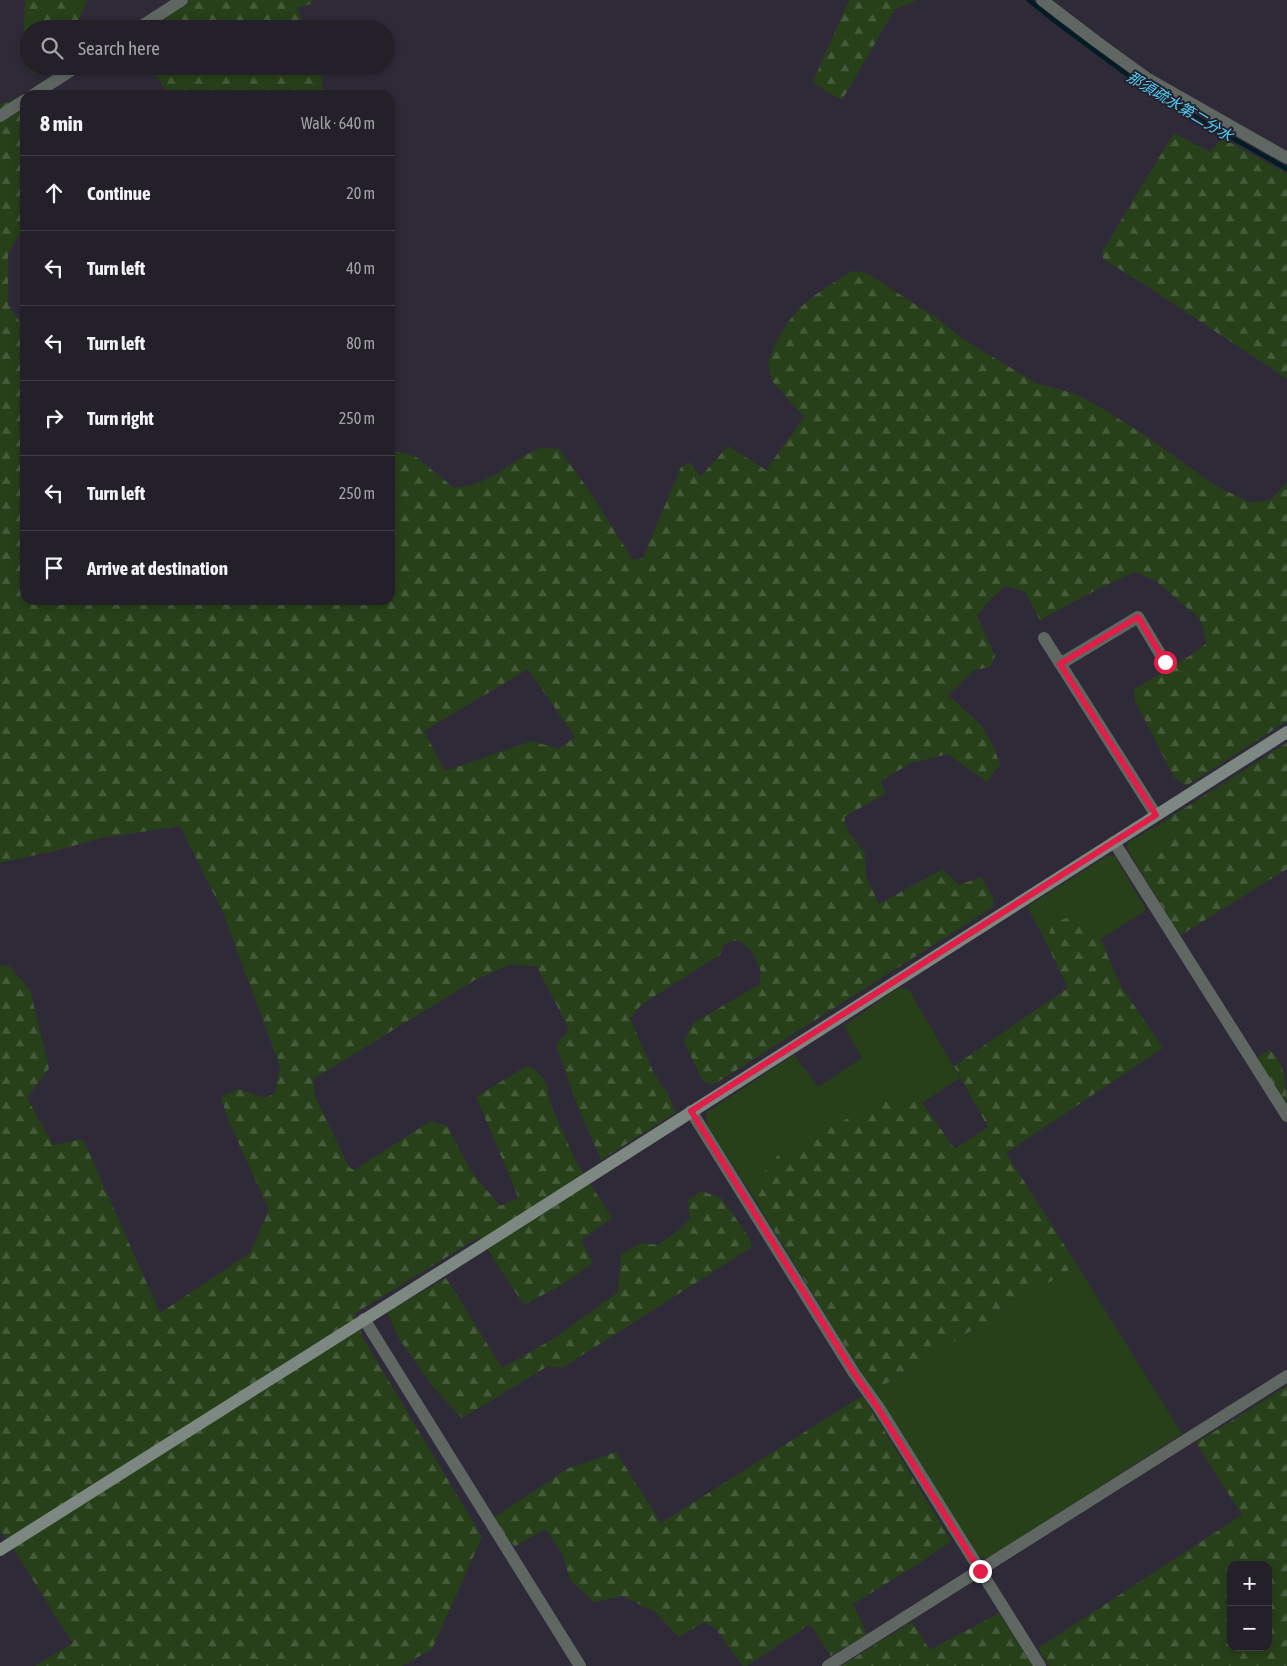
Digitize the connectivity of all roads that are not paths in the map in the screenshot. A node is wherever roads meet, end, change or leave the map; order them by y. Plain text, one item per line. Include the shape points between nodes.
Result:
1 (182, 0) edge
2 (1042, 0) edge
3 (151, 20) edge
4 (64, 75) edge
5 (41, 90) edge
6 (20, 103) edge
7 (0, 116) edge
8 (1287, 158) edge
9 (1044, 638) dead end
10 (1165, 662) dead end
11 (1060, 664) junction
12 (1287, 732) edge
13 (1156, 815) junction
14 (1114, 842) junction
15 (691, 1111) junction
16 (1287, 1116) edge
17 (364, 1319) junction
18 (1287, 1376) edge
19 (0, 1550) edge
20 (980, 1571) junction
21 (580, 1666) edge
22 (828, 1666) edge
23 (1040, 1666) edge

1 - 3 street
2 - 8 street via 1148,79
4 - 5 street
6 - 7 street
9 - 11 street
10 - 11 street via 1138,617
11 - 13 street
12 - 13 street
13 - 14 street
14 - 15 street
14 - 16 street
15 - 17 street
15 - 20 street
17 - 19 street
17 - 21 street
18 - 20 street
20 - 22 street
20 - 23 street

